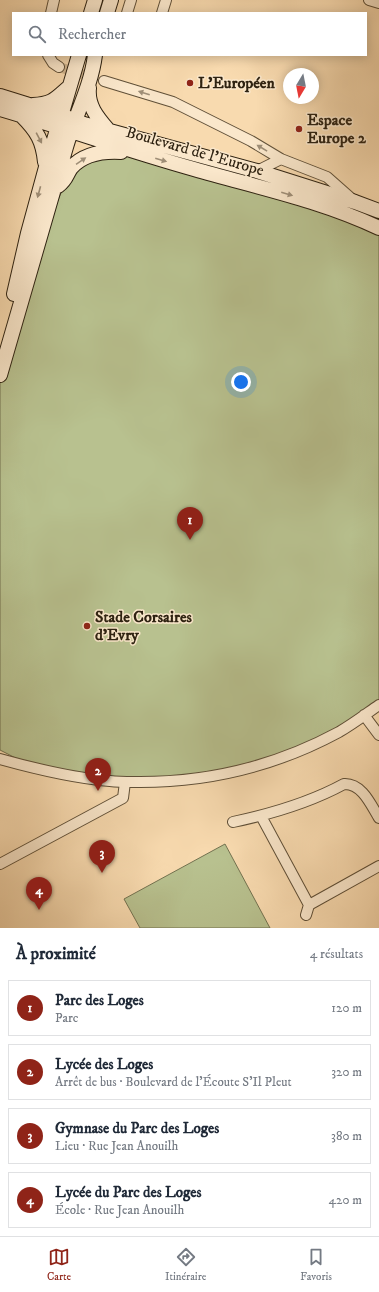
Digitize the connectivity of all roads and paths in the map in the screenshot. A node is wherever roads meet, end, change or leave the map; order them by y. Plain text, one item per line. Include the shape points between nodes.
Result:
1 (54, 0) edge
2 (95, 0) edge
3 (111, 0) edge
4 (131, 0) edge
5 (166, 0) edge
6 (369, 0) edge
7 (379, 3) edge
8 (51, 12) edge
9 (91, 12) edge
10 (107, 12) edge
11 (127, 12) edge
12 (162, 12) edge
13 (49, 56) edge
14 (79, 56) edge
15 (95, 56) edge
16 (59, 67) tunnel mouth
17 (89, 81) junction
18 (104, 81) tunnel mouth
19 (69, 87) junction
20 (0, 96) edge
21 (0, 109) edge
22 (25, 110) junction
23 (66, 124) junction
24 (109, 131) junction
25 (138, 153) junction
26 (281, 159) junction
27 (46, 167) junction
28 (257, 171) junction
29 (55, 188) junction
30 (355, 202) junction
31 (379, 211) edge
32 (379, 228) edge
33 (0, 350) edge
34 (0, 376) edge
35 (379, 705) edge
36 (364, 715) junction
37 (379, 735) edge
38 (0, 759) edge
39 (125, 782) junction
40 (261, 816) junction
41 (379, 818) edge
42 (232, 822) dead end
43 (0, 864) edge
44 (379, 866) edge

1 - 8 street
2 - 9 main road
3 - 10 main road
4 - 11 street
5 - 12 street
6 - 7 street
13 - 16 street
14 - 19 main road
15 - 17 main road
17 - 23 main road
17 - 24 main road via 89,99 93,110
26 -> 18 street via 173,102
19 - 22 main road via 54,100
19 - 23 main road
20 - 22 main road, Boulevard de l'Europe
21 - 22 main road, Boulevard de l'Europe
22 - 23 main road, Boulevard de l'Europe
22 -> 27 main road via 30,125 43,147
23 - 24 main road, Boulevard de l'Europe
23 - 25 main road, Boulevard de l'Europe
23 - 27 main road
23 - 29 main road
24 - 28 main road, Boulevard de l'Europe
29 -> 25 main road via 65,181 71,169 80,160 95,153
25 -> 32 main road, Boulevard de l'Europe via 307,200
26 - 28 street
26 - 30 street via 327,177
27 -> 33 main road
28 - 30 main road, Boulevard de l'Europe
29 - 34 main road
30 - 31 main road, Boulevard de l'Europe
35 - 36 street
36 - 37 street
36 - 39 street via 340,731 307,747 247,768 191,780
38 - 39 street via 77,777
39 - 43 street via 123,798
40 - 41 street via 308,801 347,784 361,790
40 - 42 street
40 - 44 street via 307,910

